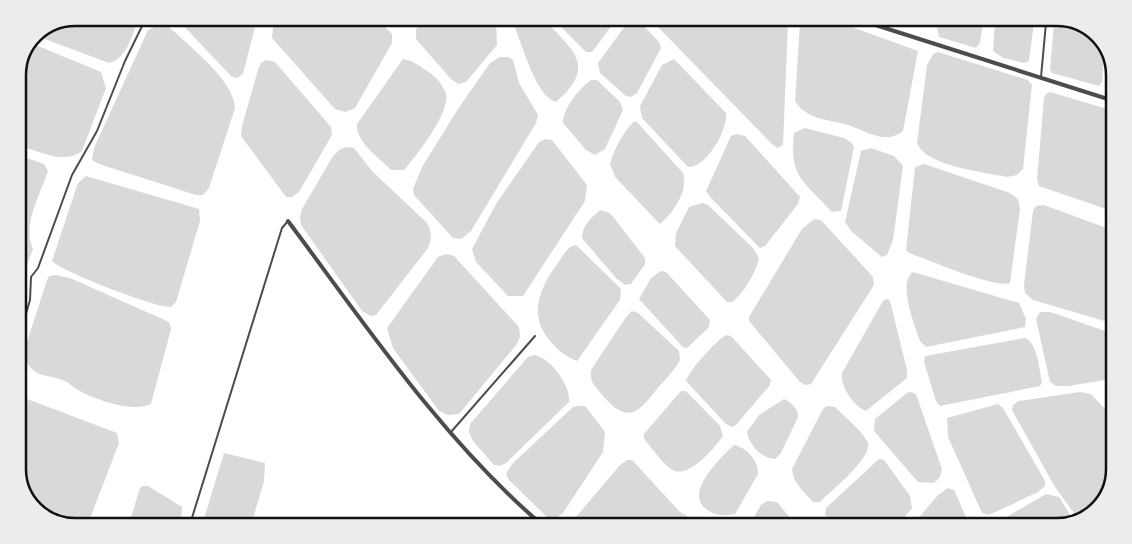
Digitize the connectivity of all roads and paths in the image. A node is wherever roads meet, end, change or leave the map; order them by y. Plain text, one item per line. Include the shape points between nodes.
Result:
1 (142, 26) edge
2 (879, 26) edge
3 (1046, 26) edge
4 (1041, 77) junction
5 (1106, 98) edge
6 (288, 221) joint
7 (26, 314) edge
8 (535, 336) dead end
9 (451, 432) junction
10 (192, 518) edge
11 (534, 518) edge

1 - 7 lane via 97,131 72,175 38,268 31,278
2 - 4 street
3 - 4 lane
4 - 5 street
6 - 9 street via 403,374
6 - 10 lane via 282,228
8 - 9 lane
9 - 11 street

